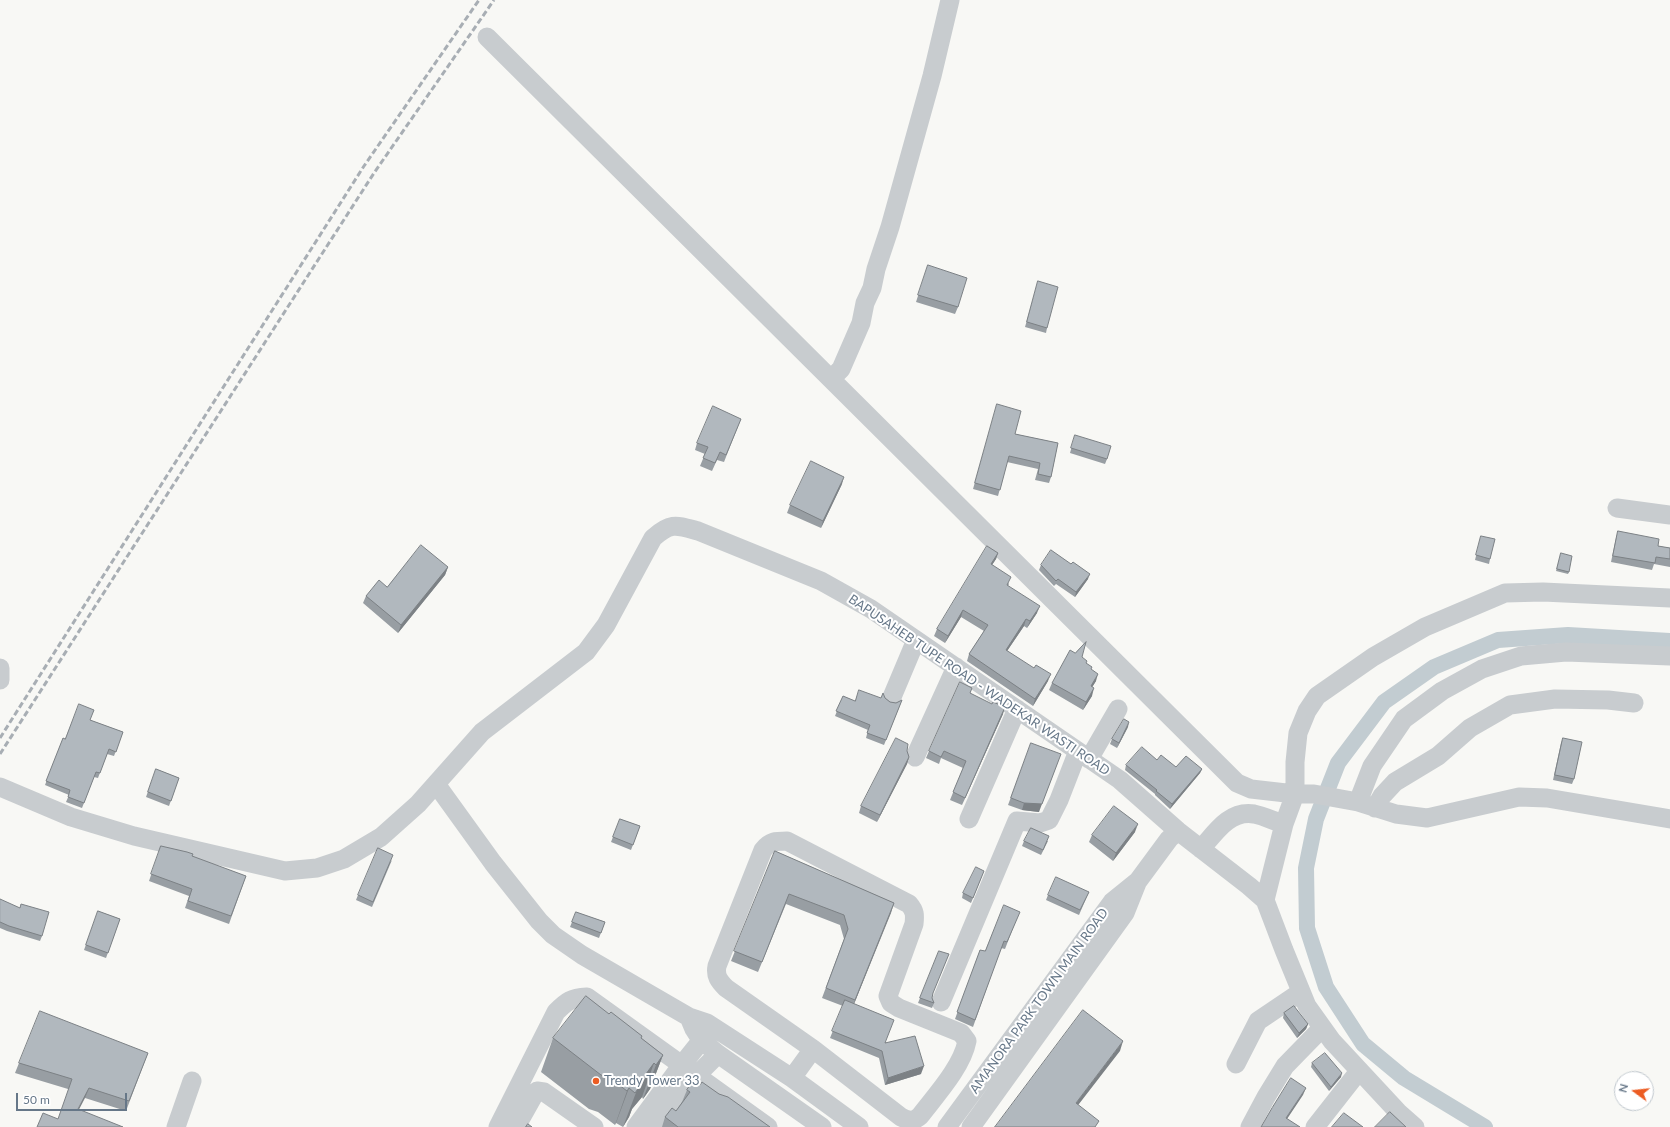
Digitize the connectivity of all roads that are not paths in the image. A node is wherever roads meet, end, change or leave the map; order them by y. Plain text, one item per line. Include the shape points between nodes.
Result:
1 (950, 0) edge
2 (488, 37) dead end
3 (832, 379) junction
4 (1617, 508) dead end
5 (1670, 515) edge
6 (1670, 598) edge
7 (916, 640) junction
8 (1670, 656) edge
9 (0, 668) edge
10 (956, 668) junction
11 (0, 680) edge
12 (892, 697) dead end
13 (1634, 703) dead end
14 (1017, 709) junction
15 (1118, 709) dead end
16 (1084, 755) junction
17 (915, 757) dead end
18 (436, 784) junction
19 (0, 787) edge
20 (1295, 794) junction
21 (1358, 802) junction
22 (1376, 808) junction
23 (969, 819) dead end
24 (1670, 819) edge
25 (1284, 824) junction
26 (1178, 831) junction
27 (1201, 849) junction
28 (1264, 900) junction
29 (1301, 992) junction
30 (1053, 997) junction
31 (941, 1002) dead end
32 (1322, 1028) junction
33 (707, 1034) junction
34 (813, 1050) junction
35 (718, 1054) junction
36 (1236, 1064) dead end
37 (688, 1071) junction
38 (1359, 1071) junction
39 (792, 1078) junction
40 (192, 1081) dead end
41 (1413, 1126) edge
42 (176, 1127) edge
43 (498, 1127) edge
44 (516, 1127) edge
45 (594, 1127) edge
46 (636, 1127) edge
47 (656, 1127) edge
48 (768, 1127) edge
49 (822, 1127) edge
50 (859, 1127) edge
51 (947, 1127) edge
52 (971, 1127) edge
53 (1250, 1127) edge
54 (1315, 1127) edge

1 - 3 street via 932,76 872,288 841,369
2 - 3 street
3 - 20 street via 1237,783 1251,789
4 - 5 street
6 - 20 street via 1543,592 1505,593 1425,627 1373,657 1317,696 1307,711 1298,733 1294,762
7 - 10 street, BAPUSAHEB TUPE ROAD - WADEKAR WASTI ROAD
7 - 12 street
7 - 18 street, BAPUSAHEB TUPE ROAD - WADEKAR WASTI ROAD via 871,609 821,581 698,531 678,526 664,528 653,538 606,625 586,652 482,732
8 - 21 street via 1566,652 1521,656 1482,669 1442,691 1404,719 1372,766
9 - 11 street
10 - 14 street, BAPUSAHEB TUPE ROAD - WADEKAR WASTI ROAD
10 - 17 street
13 - 22 street via 1555,699 1510,705 1470,728 1438,756 1395,782 1382,796
14 - 16 street, BAPUSAHEB TUPE ROAD - WADEKAR WASTI ROAD
14 - 23 street
15 - 16 street
16 - 26 street, BAPUSAHEB TUPE ROAD - WADEKAR WASTI ROAD via 1120,780
16 - 31 street via 1049,820 1040,823 1017,820
18 - 19 street, BAPUSAHEB TUPE ROAD - WADEKAR WASTI ROAD via 381,837 344,859 317,868 296,871 285,871 134,836 72,817
18 - 33 street via 493,863 539,921 554,935 582,955 689,1017 694,1029
20 - 21 street via 1314,794
20 - 25 street
21 - 22 street
22 - 24 street via 1396,814 1427,818 1519,797 1547,798
25 - 27 street via 1254,814 1234,816 1222,825
25 - 28 street
26 - 27 street, BAPUSAHEB TUPE ROAD - WADEKAR WASTI ROAD
26 - 30 street, AMANORA PARK TOWN MAIN ROAD via 1138,881 1112,902
27 - 28 street, BAPUSAHEB TUPE ROAD - WADEKAR WASTI ROAD
28 - 29 street
29 - 32 street
29 - 36 street via 1258,1021
30 - 51 street, AMANORA PARK TOWN MAIN ROAD
30 - 52 street, AMANORA PARK TOWN MAIN ROAD
32 - 38 street
32 - 53 street via 1285,1066
33 - 35 street
33 - 37 street
33 - 39 street
34 - 34 street via 909,1121 920,1116 958,1064 965,1053 967,1041 961,1033 899,1008 891,1003 888,996 914,924 915,915 909,904 787,841 777,841 769,843 763,850 715,974 726,988
34 - 39 street
35 - 37 street
35 - 49 street
37 - 43 street via 596,1002 587,997 574,998 556,1012
37 - 46 street
37 - 47 street
37 - 48 street
38 - 41 street
38 - 54 street
39 - 50 street
40 - 42 street
44 - 45 street via 535,1093 540,1091

